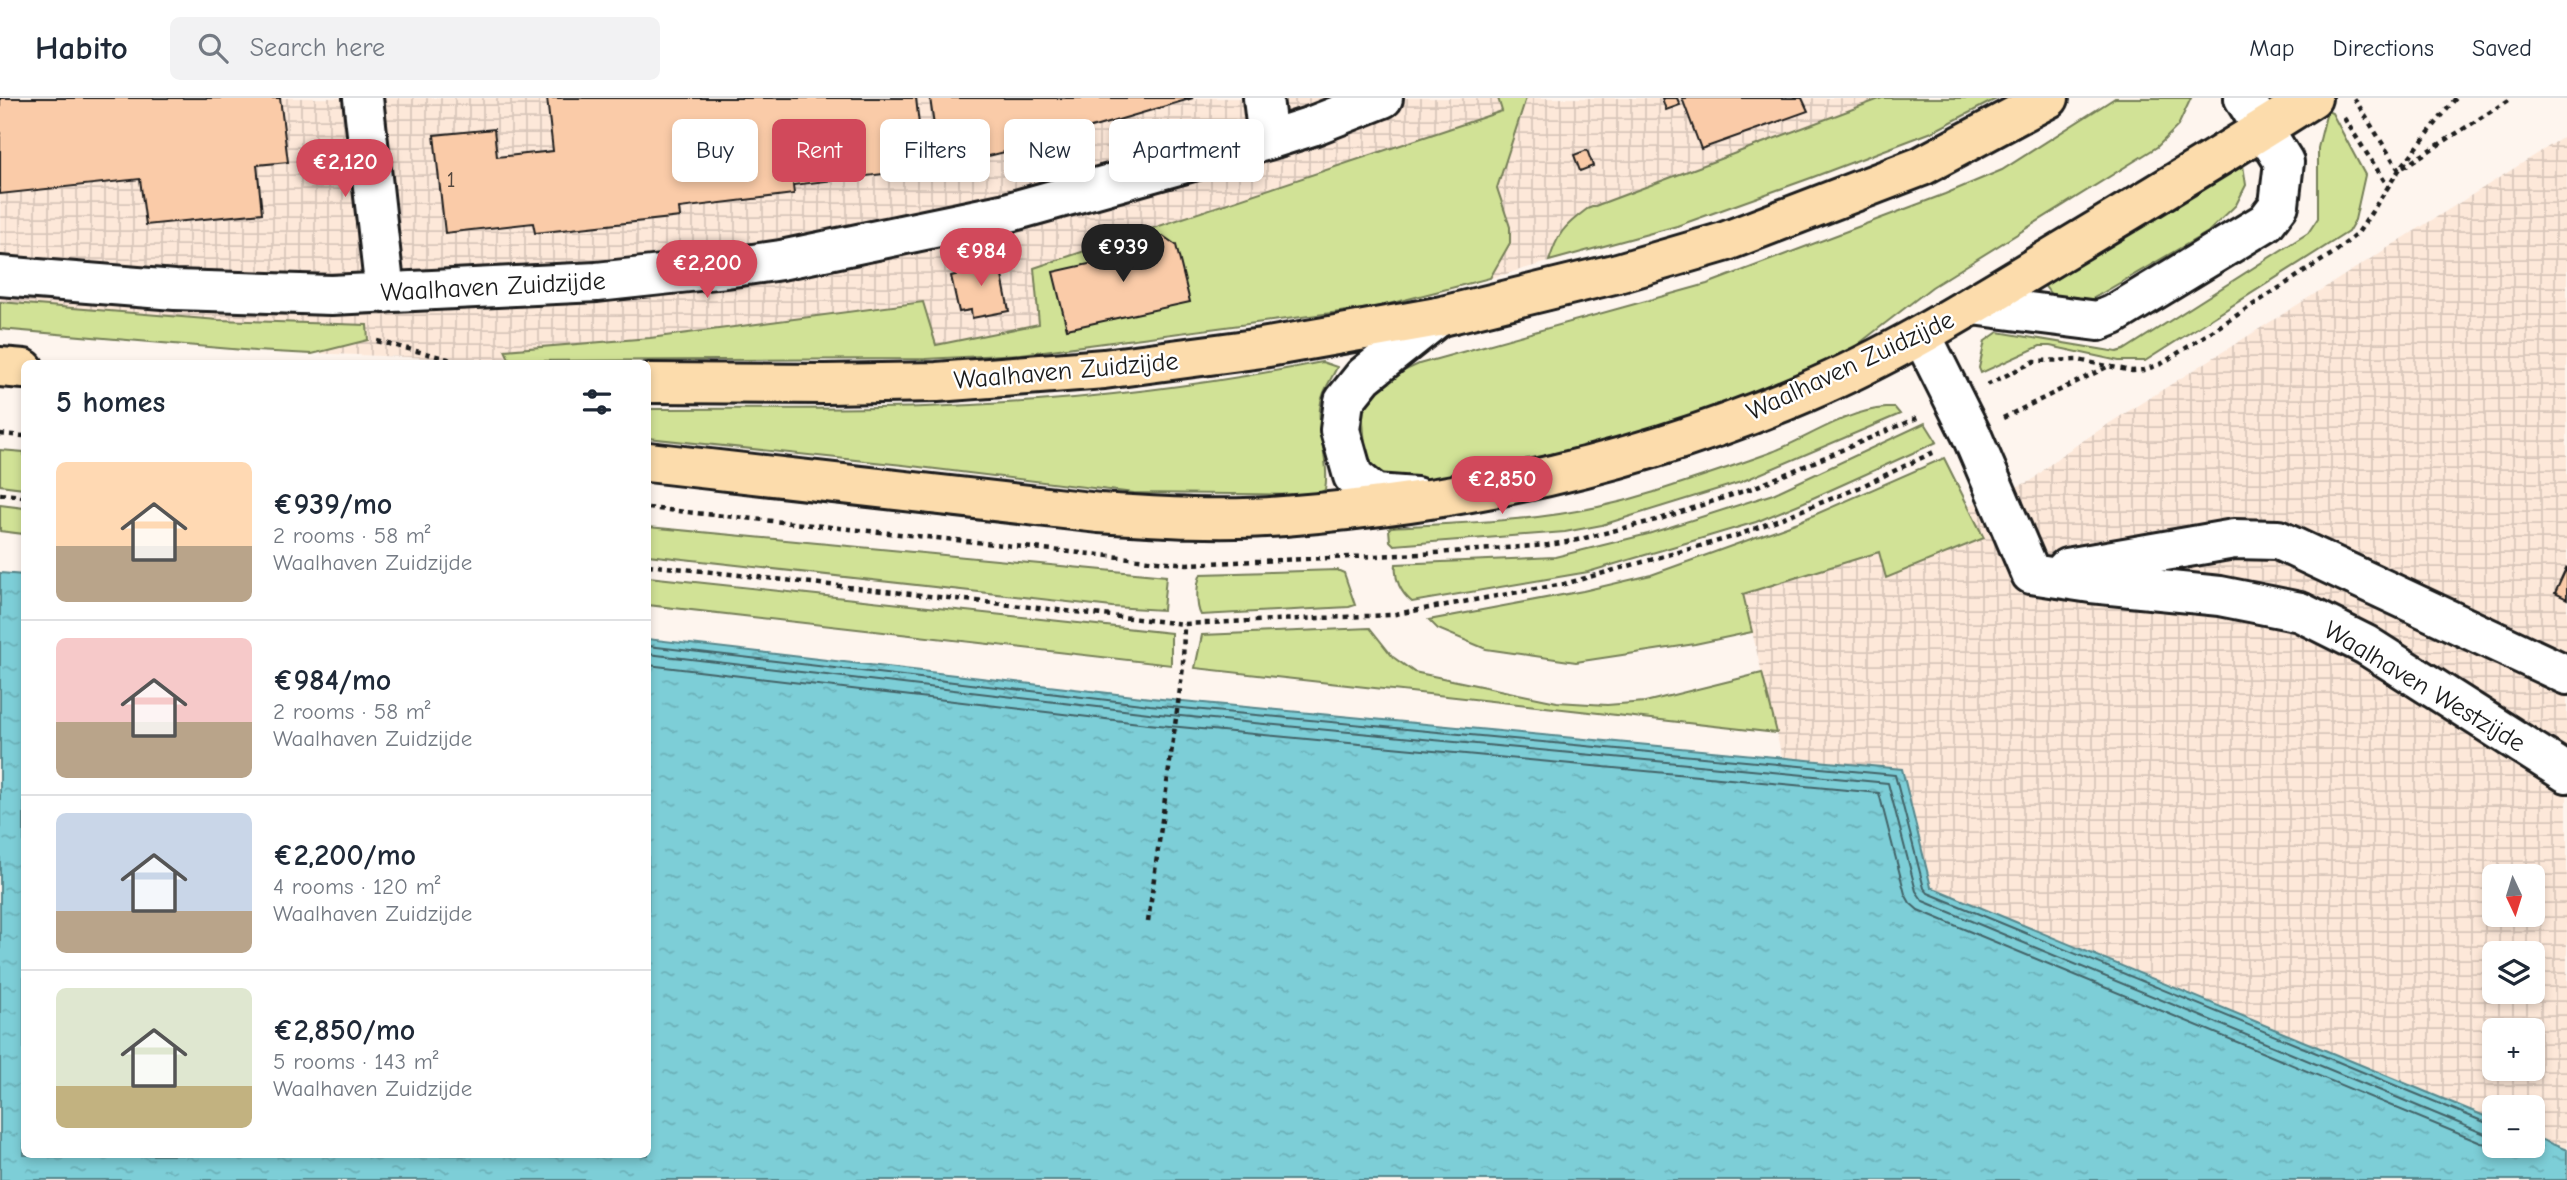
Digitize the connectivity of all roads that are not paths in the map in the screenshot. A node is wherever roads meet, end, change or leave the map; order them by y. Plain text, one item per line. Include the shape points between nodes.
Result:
1 (363, 98) edge
2 (1264, 98) edge
3 (1383, 98) edge
4 (2049, 98) edge
5 (2327, 106) edge
6 (2254, 113) edge
7 (1268, 140) junction
8 (0, 276) edge
9 (385, 293) junction
10 (1973, 305) junction
11 (1438, 317) junction
12 (1922, 336) junction
13 (0, 367) edge
14 (21, 369) edge
15 (651, 383) edge
16 (651, 462) edge
17 (1438, 499) junction
18 (2031, 574) junction
19 (2567, 675) edge
20 (2567, 772) edge

1 - 9 street
2 - 7 street
3 - 7 street, Waalhaven Zuidzijde
4 - 11 main road, Waalhaven Zuidzijde via 1922,166 1724,242
5 - 6 main road, Waalhaven Zuidzijde
6 - 10 main road, Waalhaven Zuidzijde
6 - 10 street via 2284,162 2279,205 2266,222 2098,321
7 - 9 street, Waalhaven Zuidzijde via 1006,213 781,260 597,282
8 - 9 street, Waalhaven Zuidzijde via 261,294
10 - 12 main road, Waalhaven Zuidzijde
11 - 15 main road, Waalhaven Zuidzijde via 1249,350 1104,369 937,382
11 - 17 street, Waalhaven Zuidzijde via 1364,376 1344,401 1340,430 1353,475 1375,494
12 - 17 main road, Waalhaven Zuidzijde via 1808,392 1652,449
12 - 18 street via 1971,433
13 - 14 main road
16 - 17 main road, Waalhaven Zuidzijde via 1153,517 1283,517
18 - 19 street via 2234,540 2278,540
18 - 20 street, Waalhaven Westzijde via 2220,596 2300,612 2366,645

